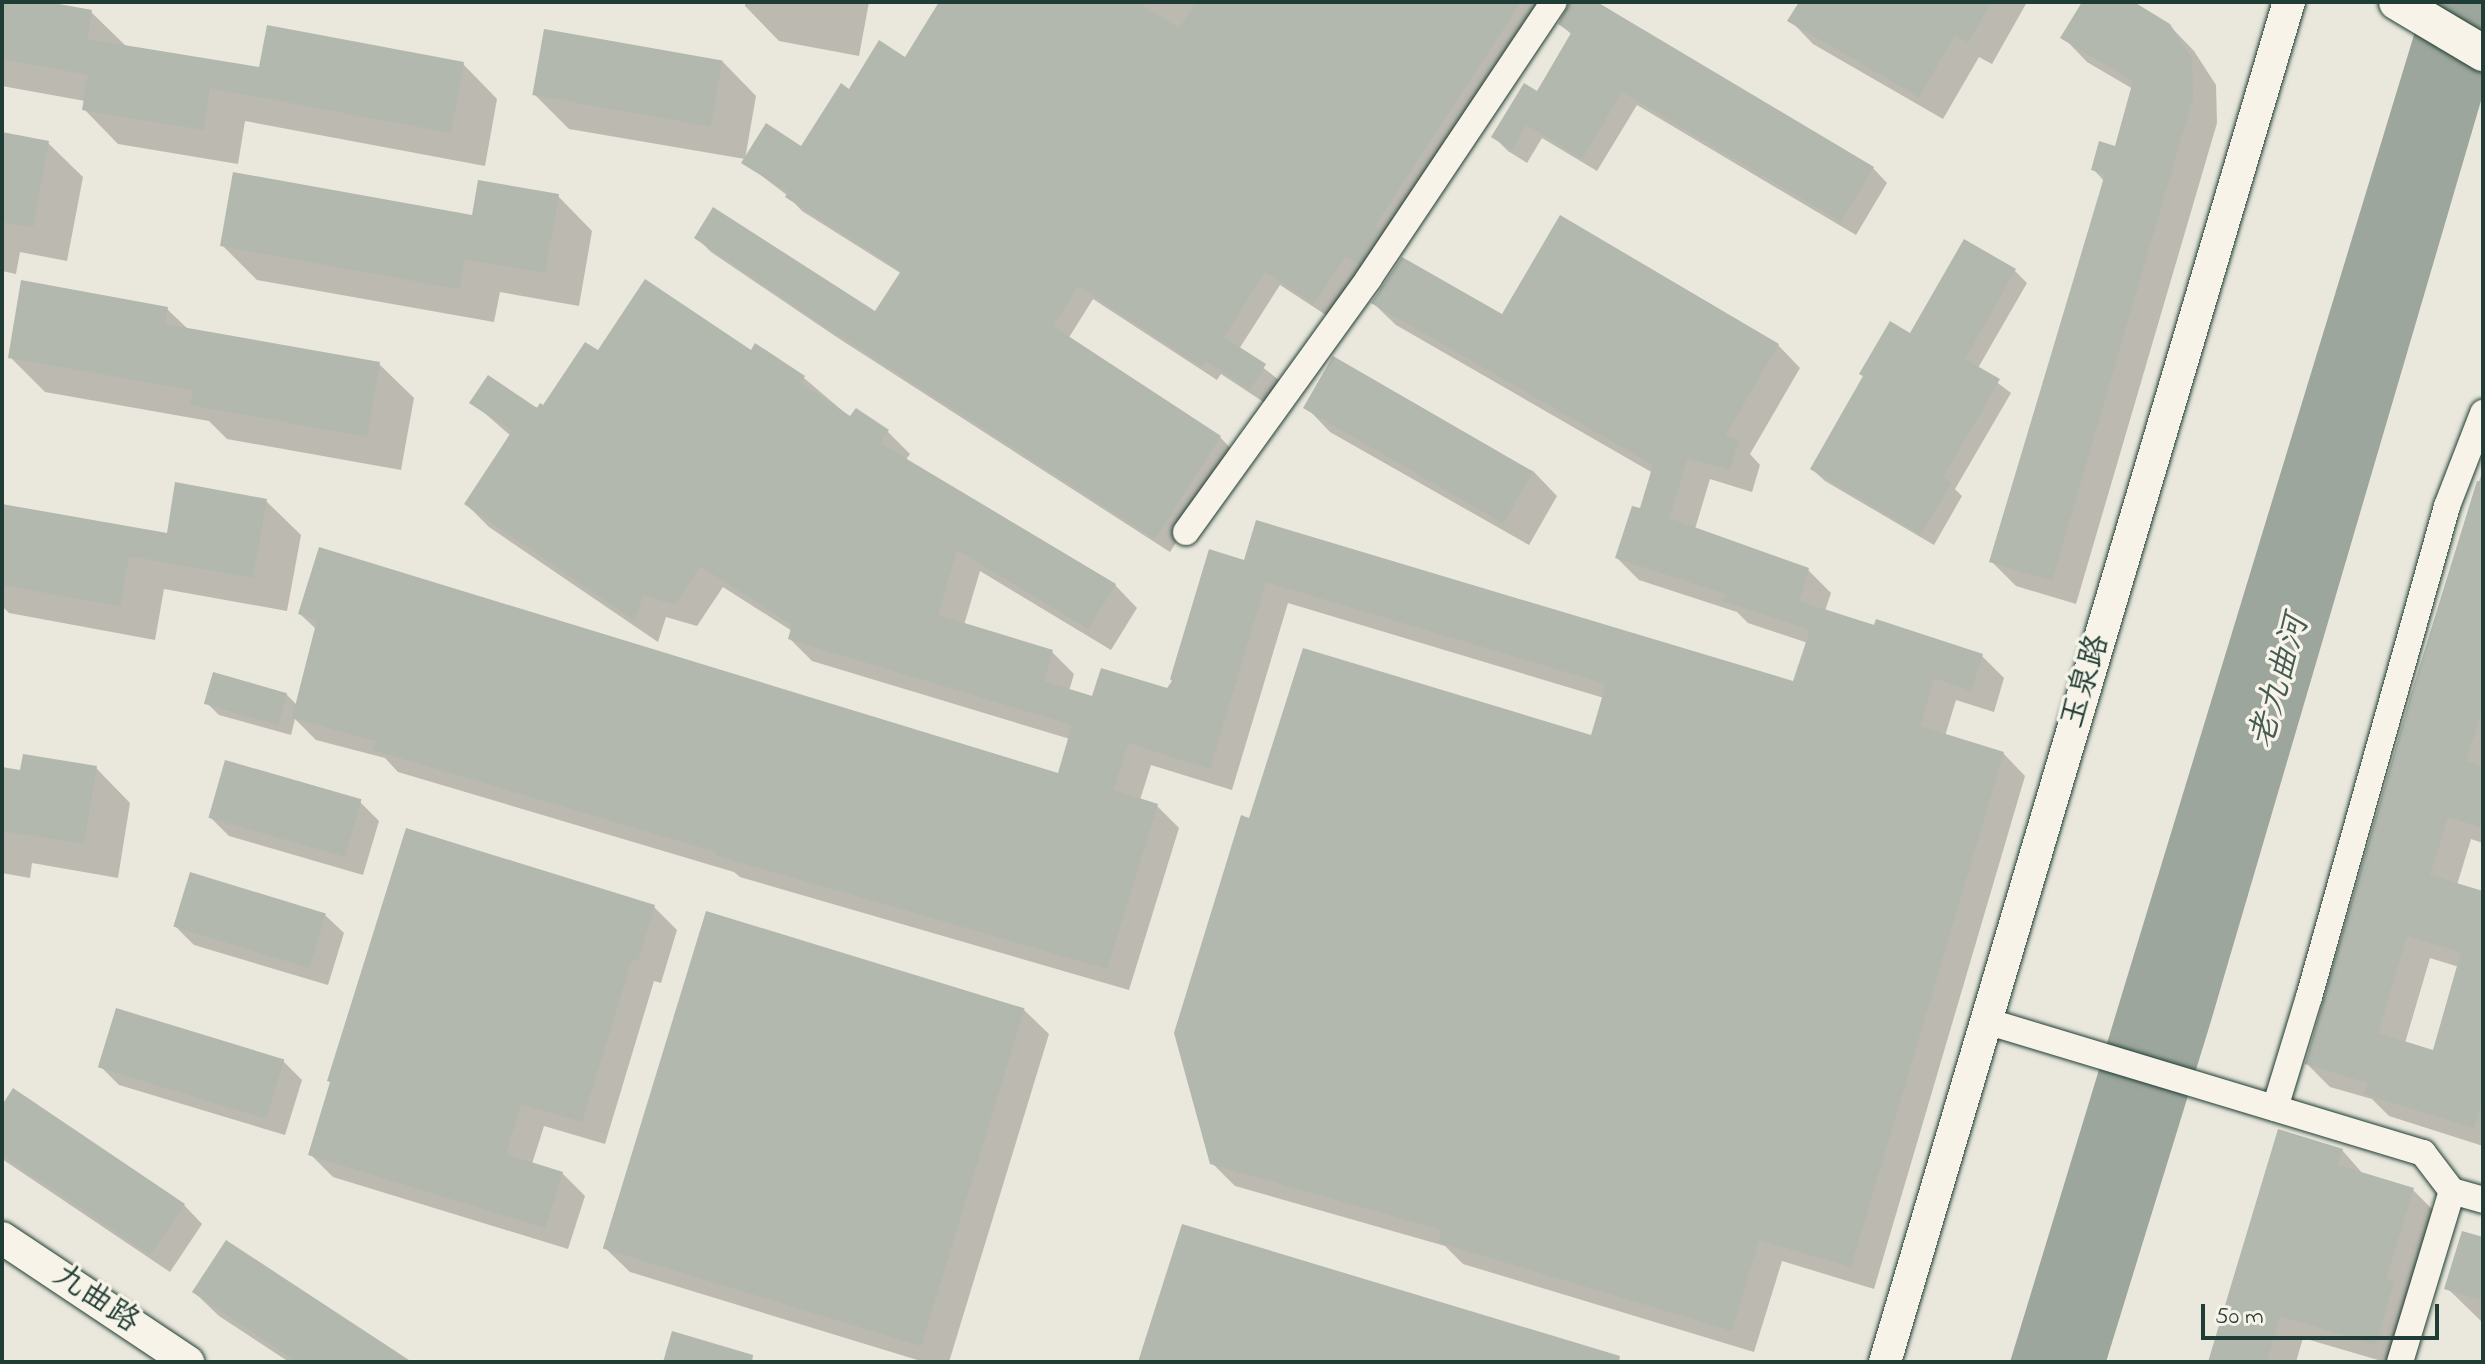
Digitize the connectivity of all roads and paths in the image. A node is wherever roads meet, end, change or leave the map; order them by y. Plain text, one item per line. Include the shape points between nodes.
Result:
1 (1554, 2) edge
2 (2289, 2) edge
3 (2397, 2) edge
4 (2483, 53) edge
5 (2483, 413) edge
6 (1186, 532) dead end
7 (1986, 1021) junction
8 (2275, 1108) junction
9 (2452, 1191) junction
10 (2483, 1200) edge
11 (2, 1238) edge
12 (188, 1362) edge
13 (1885, 1362) edge
14 (2400, 1362) edge

1 - 6 street via 1369,278
2 - 7 street, 玉泉路
3 - 4 main road
5 - 8 street via 2447,506
7 - 8 street
7 - 13 street, 玉泉路
8 - 9 street via 2423,1153
9 - 10 street
9 - 14 street
11 - 12 street, 九曲路

